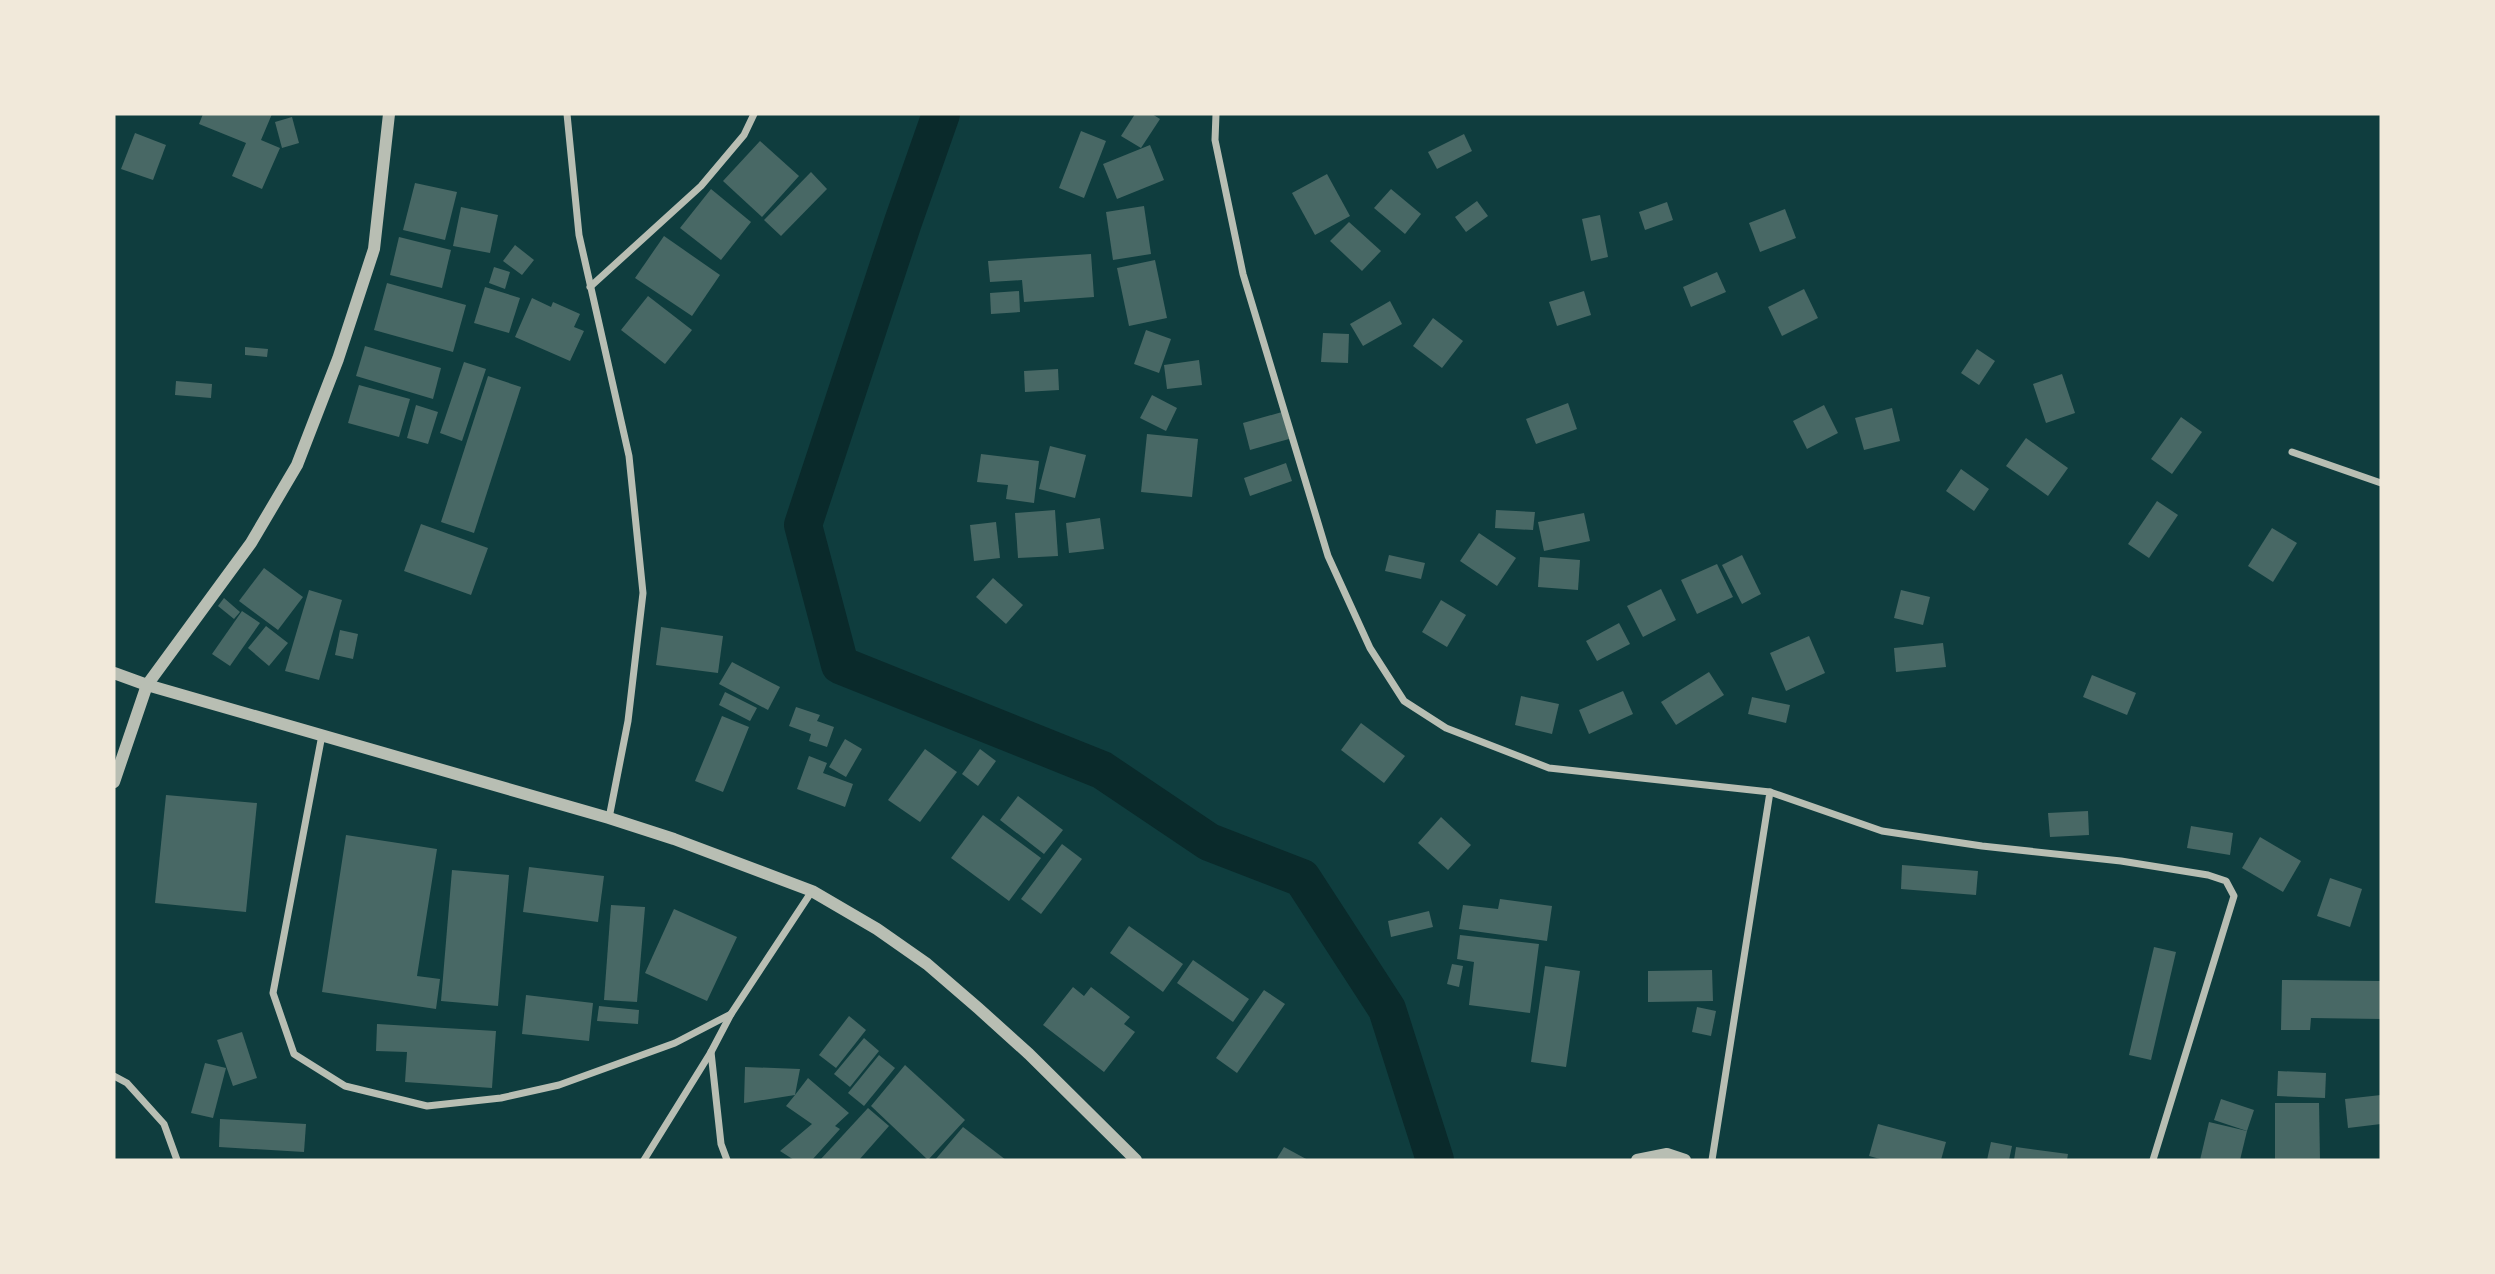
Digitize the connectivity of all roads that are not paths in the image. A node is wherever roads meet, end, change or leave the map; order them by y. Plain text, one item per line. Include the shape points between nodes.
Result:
1 (389, 114) edge
2 (567, 114) edge
3 (754, 114) edge
4 (1216, 114) edge
5 (590, 287) junction
6 (2292, 452) dead end
7 (2381, 483) edge
8 (114, 673) edge
9 (147, 685) junction
10 (322, 734) junction
11 (114, 782) edge
12 (1770, 792) junction
13 (609, 818) junction
14 (812, 891) junction
15 (731, 1014) junction
16 (711, 1052) junction
17 (114, 1076) edge
18 (177, 1160) edge
19 (644, 1160) edge
20 (727, 1160) edge
21 (1136, 1160) edge
22 (1637, 1160) edge
23 (1685, 1160) edge
24 (1712, 1160) edge
25 (2153, 1160) edge

1 - 9 street via 373,249 297,465 251,543
2 - 5 street via 579,235
3 - 5 street via 744,135 701,186
4 - 12 street via 1215,140 1243,274 1328,555 1370,648 1404,701 1446,728 1549,768
5 - 13 street via 629,456 643,593 628,721
6 - 7 street
8 - 9 street
9 - 10 street
9 - 11 street
10 - 13 street
10 - 15 street via 273,993 294,1054 345,1086 427,1106 501,1098 559,1085 675,1043
12 - 24 street
12 - 25 street via 1882,831 2121,861 2226,881 2234,896
13 - 14 street
14 - 15 street
14 - 21 street via 927,964 1029,1054
15 - 16 street
16 - 19 street
16 - 20 street via 721,1144
17 - 18 street via 127,1083 164,1124
22 - 23 street via 1667,1154

